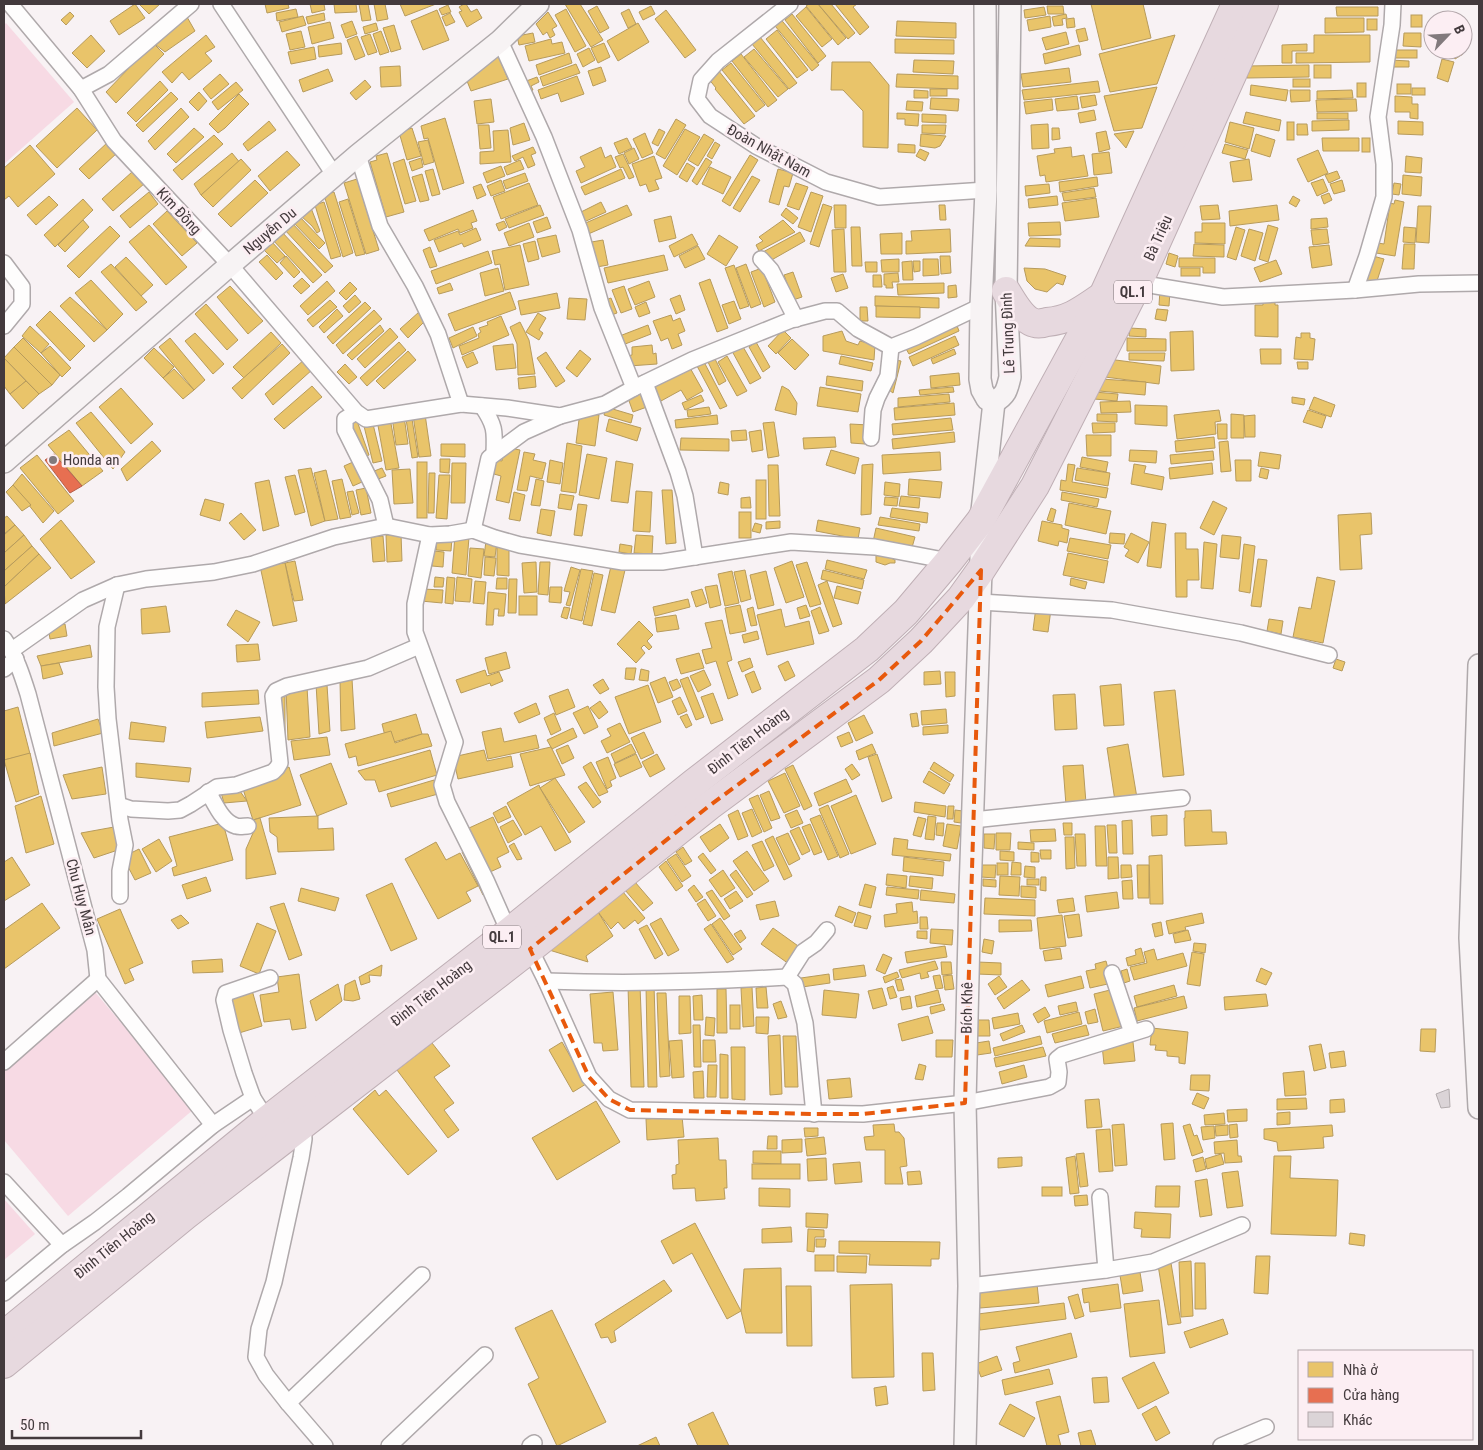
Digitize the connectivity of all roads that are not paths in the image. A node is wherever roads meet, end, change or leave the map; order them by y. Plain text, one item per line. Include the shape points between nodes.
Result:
1 (10, 4) edge
2 (191, 4) edge
3 (221, 4) edge
4 (790, 4) edge
5 (986, 4) edge
6 (1010, 4) edge
7 (1236, 4) edge
8 (1264, 4) edge
9 (1394, 4) edge
10 (527, 7) edge
11 (500, 41) junction
12 (81, 89) junction
13 (358, 155) junction
14 (335, 176) junction
15 (986, 190) junction
16 (761, 259) dead end
17 (4, 263) edge
18 (230, 265) junction
19 (1138, 283) junction
20 (1479, 283) edge
21 (1355, 290) junction
22 (1006, 292) junction
23 (1104, 296) junction
24 (981, 306) junction
25 (796, 319) junction
26 (4, 326) edge
27 (891, 347) junction
28 (640, 385) junction
29 (994, 402) junction
30 (461, 404) junction
31 (482, 406) junction
32 (356, 412) junction
33 (560, 416) junction
34 (871, 438) dead end
35 (494, 453) junction
36 (4, 462) edge
37 (981, 520) junction
38 (386, 526) junction
39 (474, 530) junction
40 (430, 535) junction
41 (695, 557) junction
42 (949, 561) junction
43 (981, 570) junction
44 (117, 585) junction
45 (980, 602) junction
46 (419, 646) junction
47 (11, 649) edge
48 (1329, 655) dead end
49 (1479, 665) edge
50 (4, 669) edge
51 (208, 792) junction
52 (1182, 798) dead end
53 (119, 805) junction
54 (973, 820) junction
55 (248, 826) dead end
56 (120, 896) dead end
57 (827, 930) dead end
58 (520, 940) junction
59 (1112, 973) dead end
60 (787, 977) junction
61 (270, 978) dead end
62 (98, 979) junction
63 (546, 982) junction
64 (4, 1062) edge
65 (965, 1103) junction
66 (1479, 1108) edge
67 (260, 1109) junction
68 (814, 1114) junction
69 (303, 1123) junction
70 (213, 1125) junction
71 (4, 1182) edge
72 (1100, 1197) dead end
73 (1242, 1226) dead end
74 (62, 1245) junction
75 (1106, 1270) junction
76 (422, 1275) dead end
77 (969, 1286) junction
78 (4, 1293) edge
79 (4, 1335) edge
80 (485, 1355) dead end
81 (4, 1364) edge
82 (288, 1402) junction
83 (1266, 1427) dead end
84 (325, 1446) edge
85 (389, 1446) edge
86 (965, 1446) edge
87 (1222, 1446) edge

1 - 12 street, Kim Đồng
2 - 12 street via 109,74
3 - 14 street
4 - 15 street, Đoàn Nhật Nam via 718,61 701,80 697,99 710,116 756,146 826,182 854,191 879,197
5 - 15 main road, Lê Trung Đình
6 - 22 main road, Lê Trung Đình
7 - 23 highway, Bà Triệu / QL.1
8 - 19 highway, Bà Triệu / QL.1
9 - 21 street via 1378,118 1384,197
10 - 11 main road, Nguyễn Du
11 - 13 main road, Nguyễn Du
11 - 28 street via 544,138 580,230 602,308
12 - 18 street, Kim Đồng via 114,141
13 - 14 main road, Nguyễn Du
13 - 30 street via 380,226 416,286 438,334
14 - 18 main road, Nguyễn Du
15 - 24 main road, Lê Trung Đình
16 - 25 street via 771,270
17 - 26 street via 22,287 22,304
18 - 32 street, Kim Đồng
18 - 36 main road, Nguyễn Du
19 - 21 street via 1223,297
19 - 43 highway, Bà Triệu / QL.1 via 1035,486
20 - 21 street
22 - 23 highway via 1019,310 1036,323 1069,318
22 - 29 main road, Lê Trung Đình via 1010,377 1002,397
23 - 37 highway, Bà Triệu / QL.1
24 - 27 street
24 - 29 main road, Lê Trung Đình via 980,379 987,399
25 - 27 street via 837,311 858,329
25 - 28 street via 692,360
27 - 34 street via 888,376 873,410
28 - 33 street via 605,404
28 - 41 street via 682,488
29 - 37 main road, Bích Khê
30 - 31 street
30 - 32 street via 366,418
31 - 33 street
31 - 35 street via 495,431
32 - 38 street via 345,419 345,430 380,500
33 - 35 street via 524,432
35 - 39 street via 489,458
37 - 42 highway, Đinh Tiên Hoàng / QL.1
37 - 43 main road, Bích Khê
38 - 40 street
38 - 44 street via 334,537 253,564
39 - 40 street
39 - 41 street via 520,545 623,562 662,562
40 - 46 street via 415,604 415,632
41 - 42 street via 791,542 875,547
42 - 58 highway, Đinh Tiên Hoàng / QL.1 via 906,612 867,649 686,789
43 - 45 main road, Bích Khê
43 - 58 highway, Đinh Tiên Hoàng / QL.1 via 961,598 879,680
44 - 47 street via 83,600
44 - 53 street via 107,627 106,687
45 - 48 street via 1112,610 1241,633
45 - 54 main road, Bích Khê
46 - 51 street via 368,668 276,690 273,696 280,763 277,768 274,772
46 - 58 street via 456,742 442,785 447,802
47 - 50 street
47 - 62 street, Chu Huy Mân via 28,694 96,950
49 - 66 main road via 1470,938
51 - 53 street via 180,810 168,812
51 - 55 street via 230,823
52 - 54 street
53 - 56 street via 125,845
54 - 65 main road, Bích Khê
57 - 60 street via 803,952
58 - 63 street
58 - 67 highway, Đinh Tiên Hoàng / QL.1
58 - 69 highway, Đinh Tiên Hoàng / QL.1
59 - 65 street via 1139,1031 1062,1055 1057,1059 1058,1082 1049,1087
60 - 63 street via 609,984
60 - 68 street via 795,984 805,1023
61 - 67 street via 226,993 224,1000 230,1030
62 - 64 street
62 - 70 street
63 - 68 street via 588,1077 609,1099 630,1110
65 - 68 street via 863,1114
65 - 77 main road, Bích Khê
67 - 70 street
67 - 79 highway, Đinh Tiên Hoàng / QL.1
69 - 81 highway, Đinh Tiên Hoàng / QL.1
69 - 82 street via 301,1158 274,1282 259,1329 256,1357
70 - 74 street via 128,1196
71 - 74 street
72 - 75 street
73 - 75 street via 1153,1262
74 - 78 street
75 - 77 street
76 - 82 street
77 - 86 main road, Bích Khê
80 - 85 street
82 - 84 street
83 - 87 street

